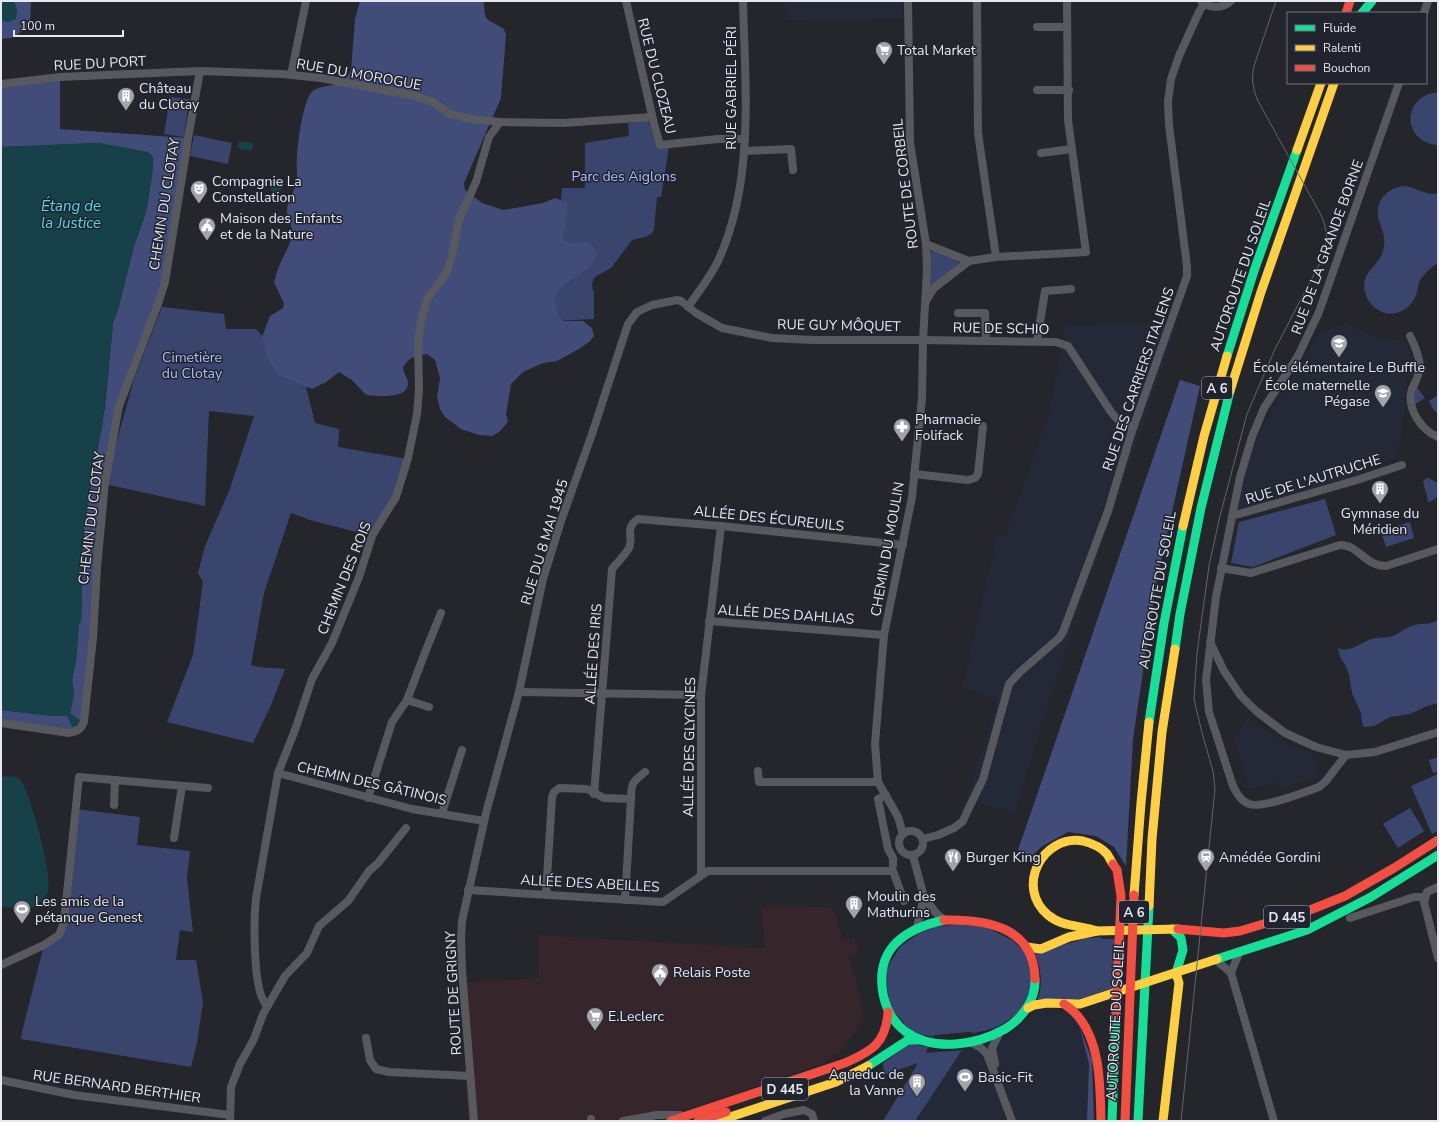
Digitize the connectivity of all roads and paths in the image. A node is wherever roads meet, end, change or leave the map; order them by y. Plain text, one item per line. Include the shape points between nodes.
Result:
1 (306, 1) edge
2 (626, 1) edge
3 (744, 1) edge
4 (908, 1) edge
5 (977, 1) edge
6 (1067, 1) edge
7 (1231, 1) edge
8 (1350, 1) edge
9 (1362, 1) edge
10 (1372, 1) edge
11 (1428, 1) edge
12 (1203, 2) edge
13 (1346, 12) edge
14 (1358, 12) edge
15 (1363, 12) edge
16 (1424, 12) edge
17 (1067, 27) junction
18 (1037, 28) dead end
19 (200, 71) junction
20 (291, 75) junction
21 (1, 84) edge
22 (1321, 84) edge
23 (1334, 84) edge
24 (1399, 84) edge
25 (1037, 90) dead end
26 (1069, 90) junction
27 (652, 117) junction
28 (500, 122) junction
29 (745, 139) junction
30 (1072, 149) junction
31 (744, 151) junction
32 (1042, 153) dead end
33 (793, 170) dead end
34 (926, 244) junction
35 (996, 257) junction
36 (969, 261) junction
37 (1071, 289) dead end
38 (926, 302) junction
39 (688, 307) junction
40 (958, 313) dead end
41 (1410, 336) dead end
42 (923, 340) junction
43 (986, 340) junction
44 (1037, 341) junction
45 (983, 426) dead end
46 (1134, 428) junction
47 (1438, 437) edge
48 (1402, 465) dead end
49 (914, 474) junction
50 (1232, 516) junction
51 (633, 522) joint
52 (721, 526) junction
53 (903, 545) junction
54 (1438, 549) edge
55 (1221, 568) junction
56 (442, 613) dead end
57 (709, 621) junction
58 (884, 635) junction
59 (1210, 642) junction
60 (519, 692) junction
61 (603, 694) junction
62 (701, 695) junction
63 (407, 700) junction
64 (429, 707) dead end
65 (1, 723) edge
66 (1438, 732) edge
67 (462, 750) dead end
68 (1346, 755) junction
69 (758, 771) dead end
70 (645, 772) dead end
71 (278, 773) junction
72 (115, 780) junction
73 (878, 782) junction
74 (182, 786) junction
75 (208, 788) dead end
76 (594, 794) junction
77 (886, 795) junction
78 (368, 798) junction
79 (632, 798) junction
80 (114, 805) dead end
81 (442, 813) junction
82 (484, 821) junction
83 (406, 828) dead end
84 (903, 834) junction
85 (174, 838) dead end
86 (923, 839) junction
87 (1438, 840) edge
88 (479, 841) joint
89 (913, 856) junction
90 (1438, 856) edge
91 (893, 868) junction
92 (702, 874) junction
93 (1438, 887) edge
94 (468, 890) junction
95 (546, 894) junction
96 (924, 896) junction
97 (1425, 897) junction
98 (625, 900) junction
99 (904, 902) dead end
100 (1350, 918) dead end
101 (944, 920) junction
102 (917, 927) junction
103 (1172, 929) junction
104 (1097, 930) junction
105 (1027, 947) junction
106 (1238, 953) junction
107 (1438, 958) edge
108 (1216, 960) junction
109 (1, 965) edge
110 (1176, 973) junction
111 (1232, 973) junction
112 (1064, 1004) junction
113 (268, 1005) junction
114 (1028, 1008) junction
115 (888, 1012) junction
116 (1001, 1031) junction
117 (366, 1038) dead end
118 (923, 1040) junction
119 (970, 1042) junction
120 (857, 1072) junction
121 (470, 1076) junction
122 (1, 1080) edge
123 (1003, 1094) junction
124 (230, 1118) edge
125 (688, 1118) edge
126 (474, 1121) edge
127 (623, 1121) edge
128 (671, 1121) edge
129 (698, 1121) edge
130 (718, 1121) edge
131 (765, 1121) edge
132 (814, 1121) edge
133 (1012, 1121) edge
134 (1101, 1121) edge
135 (1112, 1121) edge
136 (1124, 1121) edge
137 (1138, 1121) edge
138 (1163, 1121) edge
139 (1274, 1121) edge

1 - 20 street
2 - 27 street, RUE DU CLOZEAU
3 - 29 street, RUE GABRIEL PÉRI
4 - 34 street, ROUTE DE CORBEIL via 910,142
5 - 35 street via 978,133
6 - 17 street
7 - 12 street via 1220,7 1212,7
8 - 13 main road
9 - 14 main road
10 - 15 main road
11 - 16 street
12 - 46 street, RUE DES CARRIERS ITALIENS via 1179,56 1171,79 1168,101 1187,276
17 - 18 street
17 - 26 street
19 - 20 street, RUE DU MOROGUE
19 - 21 street, RUE DU PORT via 60,77
19 - 65 street, CHEMIN DU CLOTAY via 165,282 120,406 105,482 93,638 83,727 69,733
20 - 28 street, RUE DU MOROGUE via 321,78 416,96 433,102 450,114
22 - 136 main road, AUTOROUTE DU SOLEIL / A 6 via 1223,367 1186,509 1173,575 1156,674 1138,836
23 - 137 main road, AUTOROUTE DU SOLEIL / A 6 via 1261,292 1225,409 1201,508 1180,614 1162,732 1152,839
24 - 50 street, RUE DE LA GRANDE BORNE via 1319,312 1298,356 1264,408 1252,437
25 - 26 street
26 - 30 street via 1068,120
27 - 28 street, RUE DU MOROGUE via 563,123
27 - 29 street, RUE DU CLOZEAU via 660,145
28 - 71 street, CHEMIN DES ROIS via 489,137 476,182 459,219 447,272 427,299 418,341 417,414 408,458 396,497 372,536 359,577 332,643 312,678
29 - 31 street, RUE GABRIEL PÉRI
30 - 32 street
30 - 35 street via 1086,252
31 - 33 street via 791,148
31 - 39 street, RUE GABRIEL PÉRI via 735,209 724,248 713,270
34 - 36 street
34 - 38 street, ROUTE DE CORBEIL
35 - 36 street
36 - 38 street via 934,288
37 - 44 street via 1045,291
38 - 42 street, ROUTE DE CORBEIL
39 - 42 street, RUE GUY MÔQUET via 722,328 772,338
39 - 60 street, RUE DU 8 MAI 1945 via 677,300 652,305 637,312 628,324 543,580
40 - 43 street via 985,313
41 - 47 street via 1416,347 1420,367 1412,391 1412,407 1423,426
42 - 43 street, RUE DE SCHIO
42 - 49 street, CHEMIN DU MOULIN via 922,398
43 - 44 street, RUE DE SCHIO
44 - 46 street, RUE DE SCHIO via 1056,342 1068,346 1111,412 1117,419
45 - 49 street via 978,474 975,478 968,480
46 - 86 street, RUE DES CARRIERS ITALIENS via 1108,511 1063,632 1009,684 983,779 962,821 954,828
48 - 50 street, RUE DE L'AUTRUCHE
49 - 53 street, CHEMIN DU MOULIN
50 - 55 street, RUE DE LA GRANDE BORNE
51 - 52 street, ALLÉE DES ÉCUREUILS via 638,519
51 - 61 street, ALLÉE DES IRIS via 630,526 630,547 612,569
52 - 53 street, ALLÉE DES ÉCUREUILS
52 - 57 street, ALLÉE DES GLYCINES
53 - 58 street, CHEMIN DU MOULIN
54 - 55 street via 1380,566 1371,563 1346,545 1340,545 1251,573
55 - 59 street, RUE DE LA GRANDE BORNE
56 - 63 street
57 - 58 street, ALLÉE DES DAHLIAS
57 - 62 street, ALLÉE DES GLYCINES
58 - 73 street, CHEMIN DU MOULIN via 875,744
59 - 68 street via 1236,690 1256,711 1285,733 1316,747
59 - 68 street, RUE DE LA GRANDE BORNE via 1206,680 1209,712 1239,797 1251,805 1268,804 1319,787
60 - 61 street
60 - 82 street, RUE DU 8 MAI 1945
61 - 62 street
61 - 76 street, ALLÉE DES IRIS
62 - 92 street, ALLÉE DES GLYCINES
63 - 64 street
63 - 78 street via 392,722
66 - 68 street via 1375,752
67 - 81 street
69 - 73 street via 759,782
70 - 79 street via 633,782
71 - 78 street, CHEMIN DES GÂTINOIS
71 - 113 street, CHEMIN DES ROIS via 254,912 258,983
72 - 74 street
72 - 80 street
72 - 109 street via 79,777 64,922 59,934 44,945
73 - 77 street
74 - 75 street
74 - 85 street
76 - 79 street via 604,798
76 - 95 street via 587,789 559,788 554,792
77 - 84 street via 898,817
77 - 91 street via 878,799 888,849 893,858
78 - 81 street, CHEMIN DES GÂTINOIS via 412,809
79 - 98 street
81 - 82 street, CHEMIN DES GÂTINOIS
82 - 88 street, RUE DU 8 MAI 1945
83 - 113 street via 369,871 348,901 319,926 307,953 285,976
84 - 86 street via 914,831
84 - 89 street via 898,840 899,849 905,855
86 - 89 street via 922,848
87 - 103 main road, D 445 via 1360,888 1310,910 1240,931 1224,933
88 - 94 street, ROUTE DE GRIGNY
89 - 96 street
90 - 106 main road, D 445 via 1371,897 1307,930
91 - 92 street, ALLÉE DES ABEILLES via 708,871
91 - 99 street
92 - 98 street, ALLÉE DES ABEILLES via 663,902
93 - 97 street via 1427,892
94 - 95 street, ALLÉE DES ABEILLES
94 - 121 street, ROUTE DE GRIGNY via 461,938
95 - 98 street, ALLÉE DES ABEILLES
96 - 101 street
96 - 102 street
97 - 100 street via 1414,897
97 - 107 street via 1424,902
101 - 102 main road
101 - 105 main road via 974,920 991,924 1014,934
102 - 115 main road via 894,944 883,966 881,984
103 - 104 main road, D 445
103 - 110 main road via 1181,938 1183,950
104 - 105 main road, D 445 via 1069,937 1041,949
104 - 135 main road via 1057,922 1044,912 1036,900 1033,880 1038,864 1047,852 1064,842 1083,840 1101,848 1114,862 1120,882
105 - 114 main road via 1034,964 1036,980
106 - 108 main road, D 445
106 - 111 street
108 - 110 main road, D 445
108 - 111 street
110 - 112 main road, D 445 via 1080,1004
110 - 138 main road via 1179,983
111 - 139 street
112 - 114 main road, D 445 via 1040,1003
112 - 134 main road via 1080,1018 1096,1057 1100,1079
113 - 124 street via 231,1088
114 - 116 main road
115 - 118 main road via 902,1029
115 - 125 main road, D 445 via 883,1036 873,1048 859,1057
116 - 119 main road
116 - 123 street via 992,1052
117 - 121 street via 370,1060 376,1069 389,1072
118 - 119 main road via 949,1044
118 - 120 main road, D 445 via 908,1040 876,1063
119 - 123 street via 987,1054
120 - 129 main road, D 445
120 - 130 main road, D 445 via 836,1082
121 - 126 street, ROUTE DE GRIGNY
122 - 124 street, RUE BERNARD BERTHIER via 74,1095
123 - 133 street
125 - 127 street via 656,1115
125 - 128 main road, D 445
131 - 132 street via 804,1110 812,1114

